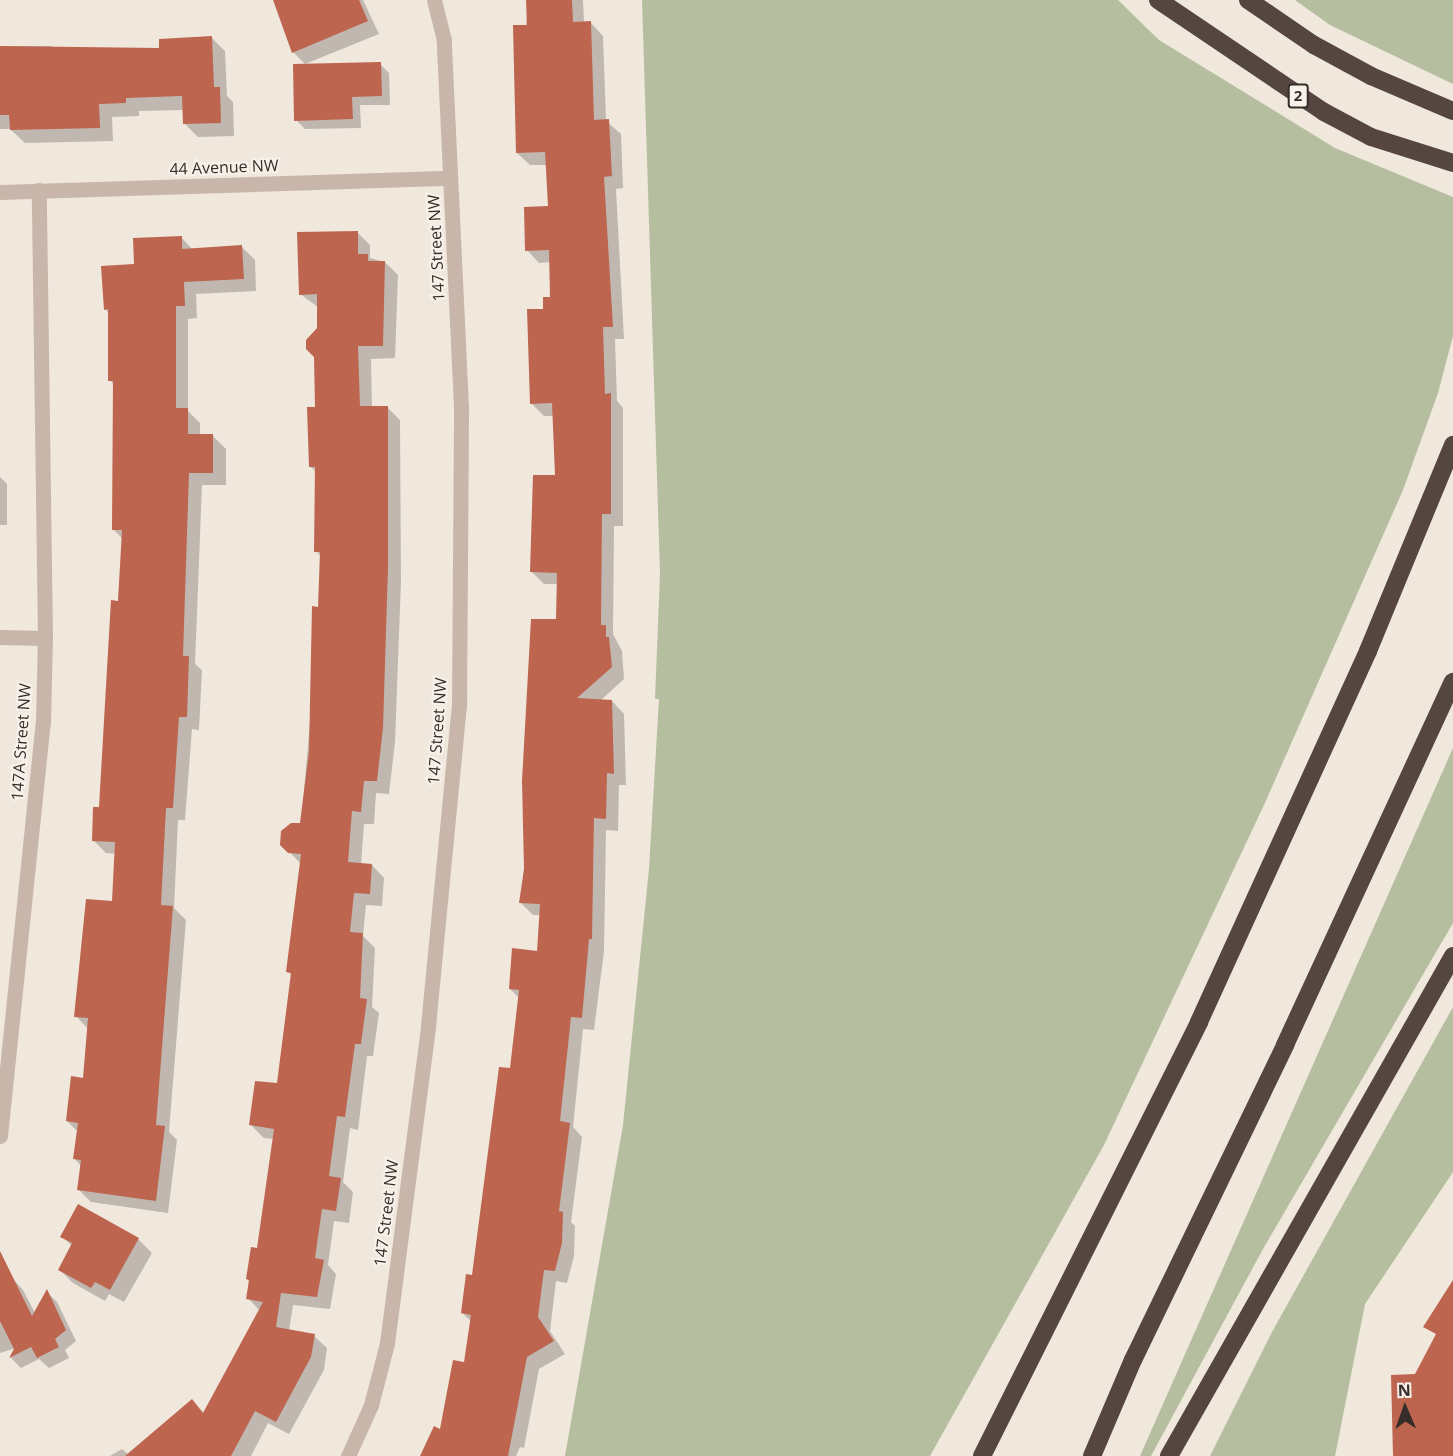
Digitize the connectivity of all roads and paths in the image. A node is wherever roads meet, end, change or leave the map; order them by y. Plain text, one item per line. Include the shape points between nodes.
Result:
1 (434, 0) edge
2 (1158, 0) edge
3 (1248, 0) edge
4 (1453, 111) edge
5 (1453, 163) edge
6 (450, 178) junction
7 (39, 190) junction
8 (0, 192) edge
9 (1453, 445) edge
10 (0, 638) edge
11 (45, 638) junction
12 (1453, 682) edge
13 (1453, 956) edge
14 (0, 1136) edge
15 (348, 1456) edge
16 (982, 1456) edge
17 (1092, 1456) edge
18 (1169, 1456) edge

1 - 6 street, 147 Street NW via 444,40
2 - 5 highway, 2 via 1324,112 1371,138
3 - 4 highway via 1314,45 1371,76
6 - 7 street, 44 Avenue NW
6 - 15 street, 147 Street NW via 461,407 459,706 428,1026 387,1343 371,1405
7 - 8 street, 44 Avenue NW
7 - 11 street, 147A Street NW
9 - 16 highway via 1368,651 1199,1022
10 - 11 street
11 - 14 street, 147A Street NW via 43,723
12 - 17 highway via 1285,1045 1132,1360
13 - 18 highway

